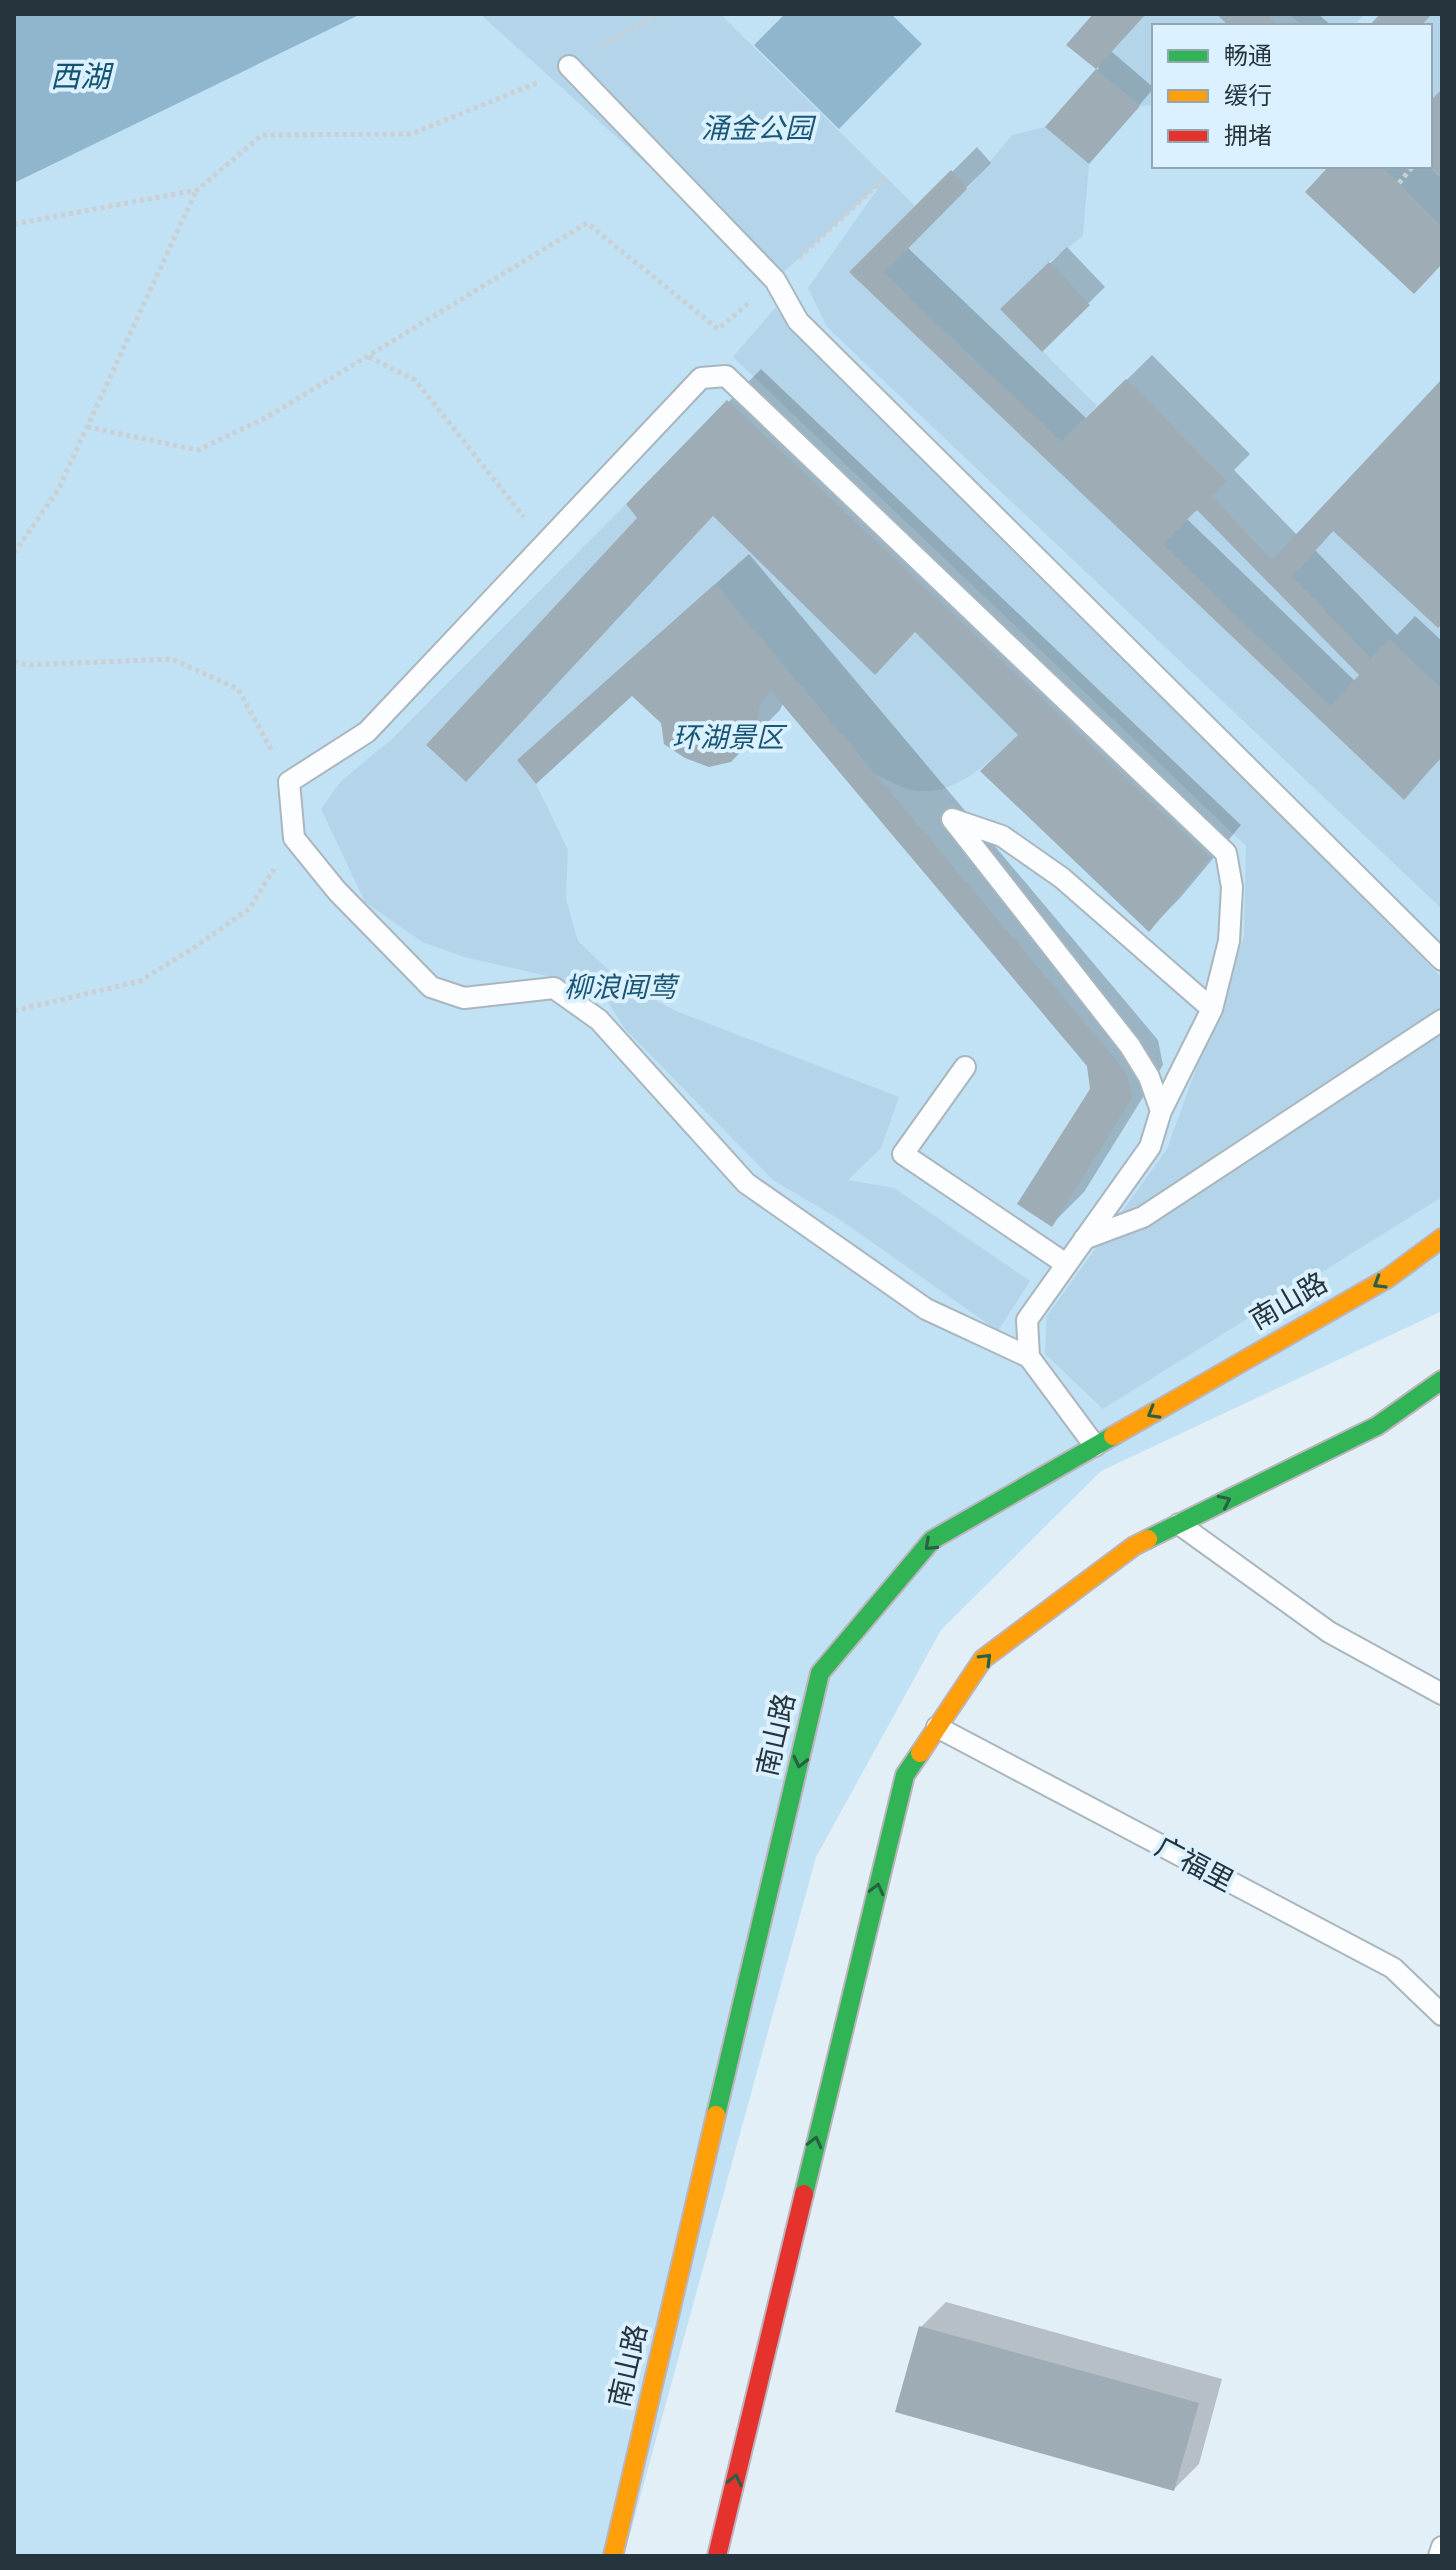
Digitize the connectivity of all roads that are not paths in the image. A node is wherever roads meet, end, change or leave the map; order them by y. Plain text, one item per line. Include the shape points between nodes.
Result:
1 (569, 66) road end
2 (1442, 960) edge
3 (1212, 1009) junction
4 (1442, 1020) edge
5 (965, 1067) dead end
6 (1161, 1111) junction
7 (1442, 1238) edge
8 (1084, 1239) junction
9 (1066, 1264) junction
10 (1029, 1357) junction
11 (1442, 1380) edge
12 (1095, 1446) junction
13 (1179, 1524) junction
14 (1442, 1694) edge
15 (937, 1727) junction
16 (1442, 2015) edge
17 (1442, 2547) edge
18 (613, 2556) edge
19 (717, 2556) edge
20 (1439, 2556) edge

1 - 2 lane via 775,280 798,321
3 - 6 lane
3 - 6 lane via 1062,878 1002,836 952,819 1130,1046
3 - 10 lane via 1229,941 1232,887 1226,853 726,376 701,378 367,732 289,782 294,838 337,891 431,987 464,998 554,988 599,1020 746,1183 926,1309
4 - 8 lane via 1143,1217
5 - 9 lane via 903,1154
6 - 8 lane via 1150,1147
7 -> 12 main road, 南山路 via 1388,1278
8 - 9 lane
9 - 10 lane via 1027,1320
10 - 12 lane
13 -> 11 main road via 1377,1426
12 -> 18 main road, 南山路 via 932,1540 820,1673
13 - 14 lane via 1329,1632
15 -> 13 main road via 983,1659 1134,1546
15 - 16 lane, 广福里 via 1393,1968
19 -> 15 main road via 905,1775
17 - 20 lane

